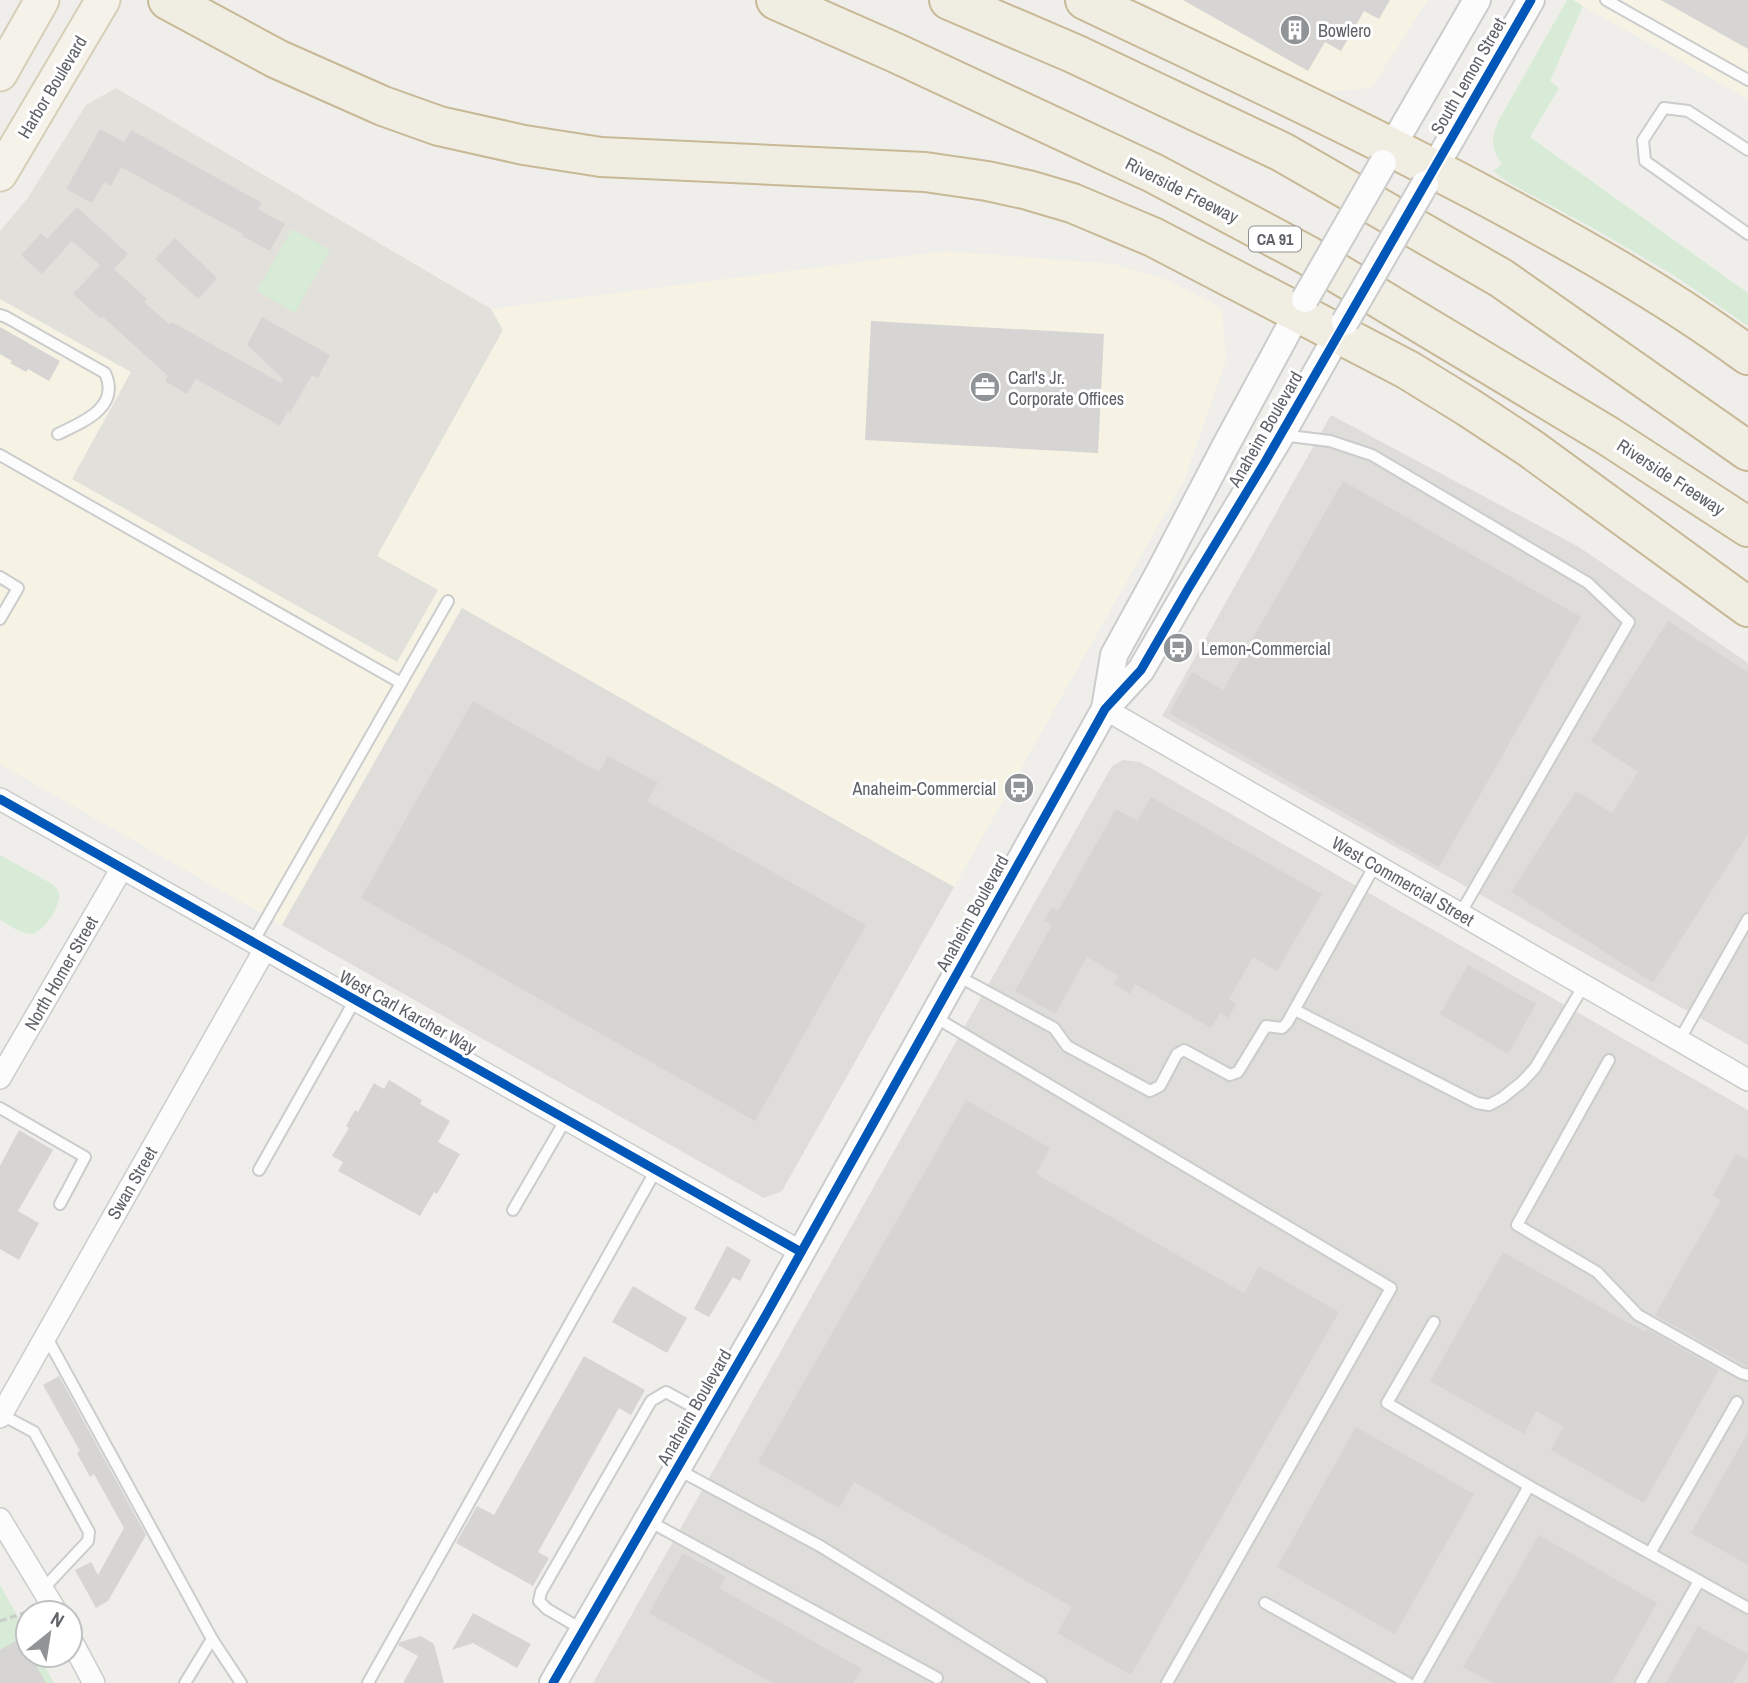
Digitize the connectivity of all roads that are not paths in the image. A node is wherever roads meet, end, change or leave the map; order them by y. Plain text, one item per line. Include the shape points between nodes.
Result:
1 (42, 0) edge
2 (103, 0) edge
3 (168, 0) edge
4 (776, 0) edge
5 (949, 0) edge
6 (1084, 0) edge
7 (1477, 0) edge
8 (1531, 0) edge
9 (1606, 0) edge
10 (0, 74) edge
11 (1748, 80) edge
12 (1748, 150) edge
13 (1388, 155) junction
14 (0, 174) edge
15 (1429, 176) junction
16 (1748, 234) edge
17 (1301, 305) junction
18 (0, 315) edge
19 (1342, 328) junction
20 (1748, 355) edge
21 (58, 434) dead end
22 (1282, 435) junction
23 (1748, 451) edge
24 (0, 455) edge
25 (1748, 527) edge
26 (0, 577) edge
27 (448, 601) dead end
28 (1748, 607) edge
29 (0, 619) edge
30 (401, 683) junction
31 (1105, 709) junction
32 (0, 799) edge
33 (1375, 865) junction
34 (122, 868) junction
35 (1460, 914) junction
36 (1748, 919) edge
37 (259, 946) junction
38 (956, 975) junction
39 (1584, 985) junction
40 (355, 1000) junction
41 (1294, 1010) junction
42 (933, 1016) junction
43 (1680, 1039) junction
44 (1609, 1060) dead end
45 (0, 1078) edge
46 (1748, 1080) edge
47 (0, 1108) edge
48 (566, 1119) junction
49 (259, 1170) dead end
50 (656, 1170) junction
51 (60, 1204) dead end
52 (513, 1210) dead end
53 (800, 1252) junction
54 (1434, 1322) dead end
55 (46, 1336) junction
56 (1748, 1375) edge
57 (1737, 1402) dead end
58 (708, 1415) junction
59 (1, 1416) edge
60 (677, 1469) junction
61 (1529, 1486) junction
62 (0, 1518) edge
63 (647, 1520) junction
64 (1650, 1553) junction
65 (1699, 1581) junction
66 (49, 1599) edge
67 (53, 1599) edge
68 (1265, 1603) dead end
69 (1748, 1608) edge
70 (584, 1630) junction
71 (212, 1639) junction
72 (84, 1664) edge
73 (937, 1678) dead end
74 (94, 1683) edge
75 (185, 1683) edge
76 (241, 1683) edge
77 (368, 1683) edge
78 (553, 1683) edge
79 (1041, 1683) edge
80 (1167, 1683) edge
81 (1408, 1683) edge
82 (1417, 1683) edge
83 (1641, 1683) edge

1 - 10 main road
2 - 14 main road, Harbor Boulevard
3 - 17 highway via 276,59 439,126 601,157 925,172 987,181 1072,203
4 - 25 highway, Riverside Freeway / CA 91 via 1153,173 1307,255 1608,436
5 - 23 highway via 1282,152 1501,278
6 - 13 highway via 1296,99
7 - 13 street, South Lemon Street
8 - 15 street, South Lemon Street
9 - 11 lane
12 - 16 lane via 1688,111 1664,108 1643,140 1645,161
13 - 15 highway
13 - 17 street, Anaheim Boulevard, bridge
15 - 19 street, Anaheim Boulevard, bridge
15 - 20 highway via 1547,229 1672,303
17 - 19 highway
17 - 31 street, Anaheim Boulevard via 1114,654
18 - 21 lane via 105,373 109,394 96,414
19 - 22 street, Anaheim Boulevard
19 - 28 highway via 1510,434
22 - 31 street, Anaheim Boulevard via 1140,670
22 - 35 lane via 1330,441 1372,455 1588,583 1629,622
24 - 30 lane
26 - 29 lane via 18,587
27 - 30 lane
30 - 37 lane
31 - 33 street, West Commercial Street
31 - 38 street, Anaheim Boulevard
32 - 34 street, West Carl Karcher Way
33 - 35 street, West Commercial Street
33 - 41 lane
34 - 37 street, West Carl Karcher Way
34 - 45 street, North Homer Street
35 - 39 street, West Commercial Street
36 - 43 lane
37 - 40 street, West Carl Karcher Way
37 - 55 street, Swan Street
38 - 41 lane via 1054,1028 1067,1046 1150,1091 1160,1086 1177,1054 1184,1050 1230,1074 1238,1072 1266,1026 1282,1028
38 - 42 street, Anaheim Boulevard
39 - 41 lane via 1535,1068 1489,1105
39 - 43 street, West Commercial Street
40 - 48 street, West Carl Karcher Way
40 - 49 lane
42 - 53 street, Anaheim Boulevard
42 - 80 lane via 1391,1288
43 - 46 street, West Commercial Street
44 - 56 lane via 1517,1225 1597,1272 1638,1315
47 - 51 lane via 85,1157
48 - 50 street, West Carl Karcher Way
48 - 52 lane
50 - 53 street, West Carl Karcher Way
50 - 77 lane
53 - 58 street, Anaheim Boulevard
54 - 61 lane via 1387,1403
55 - 59 street, Swan Street
55 - 71 lane
57 - 64 lane
58 - 60 street, Anaheim Boulevard
58 - 70 lane via 666,1392 651,1401 603,1484 539,1601
59 - 67 lane via 34,1432 89,1532
60 - 63 street, Anaheim Boulevard
60 - 79 lane via 820,1546
61 - 64 lane
61 - 82 lane
62 - 66 street
63 - 70 street, Anaheim Boulevard
63 - 73 lane
64 - 65 lane
65 - 69 lane
65 - 83 lane
68 - 81 lane
70 - 78 street, Anaheim Boulevard
71 - 75 lane
71 - 76 lane
72 - 74 street

